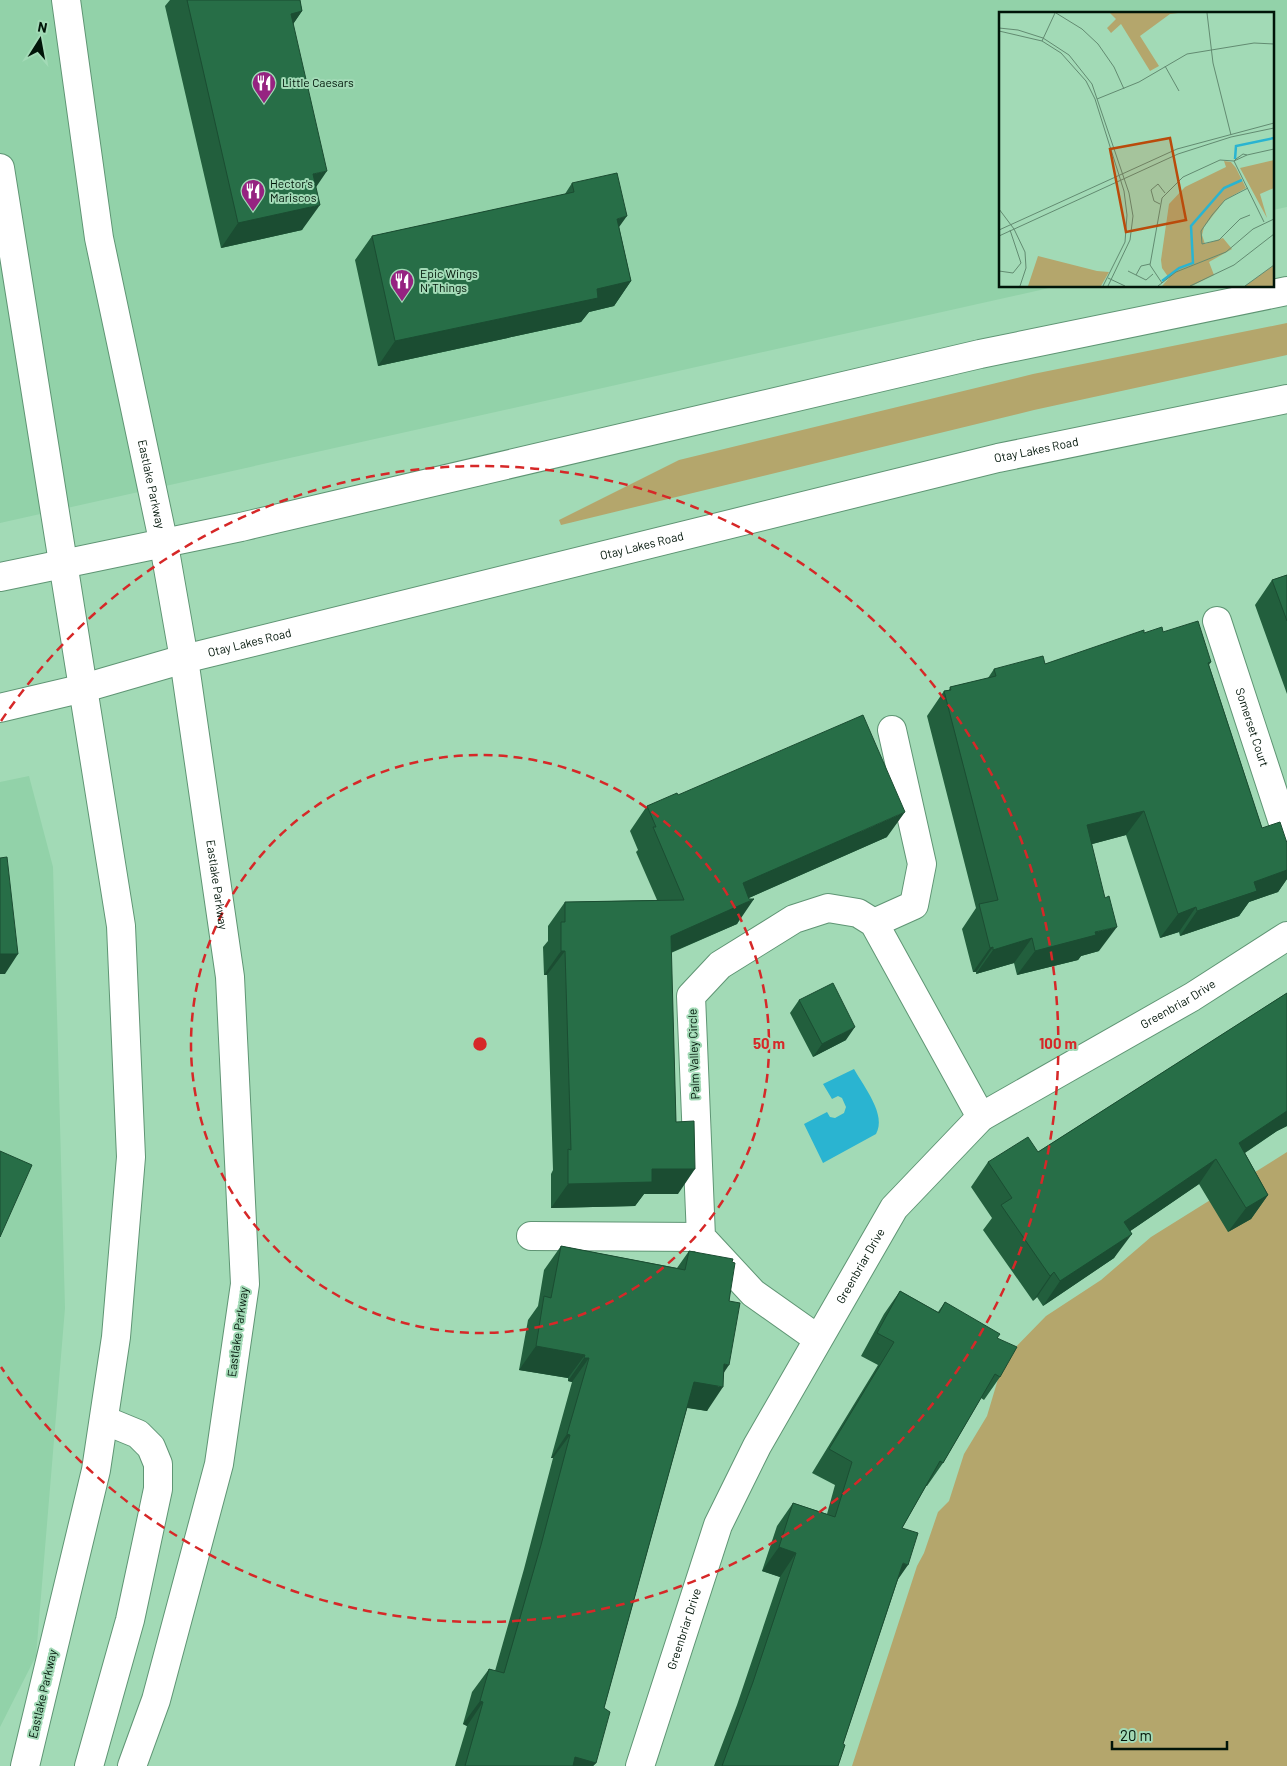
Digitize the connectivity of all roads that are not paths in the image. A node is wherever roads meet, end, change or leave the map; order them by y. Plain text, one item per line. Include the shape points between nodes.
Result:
1 (66, 0) edge
2 (0, 168) edge
3 (1287, 291) edge
4 (1287, 399) edge
5 (164, 545) junction
6 (62, 563) junction
7 (0, 577) edge
8 (1217, 621) dead end
9 (184, 659) junction
10 (84, 688) junction
11 (0, 708) edge
12 (892, 730) dead end
13 (1287, 835) edge
14 (874, 922) junction
15 (1287, 936) edge
16 (981, 1117) junction
17 (531, 1236) dead end
18 (701, 1237) junction
19 (818, 1339) junction
20 (104, 1420) junction
21 (26, 1766) edge
22 (89, 1766) edge
23 (132, 1766) edge
24 (640, 1766) edge

1 - 5 main road, Eastlake Parkway via 99,238
2 - 6 main road, Eastlake Parkway
3 - 5 main road via 980,354
4 - 9 main road, Otay Lakes Road via 998,458
5 - 6 main road
5 - 9 main road, Eastlake Parkway
6 - 7 main road
6 - 10 main road, Eastlake Parkway
8 - 13 main road, Somerset Court
9 - 10 main road, Otay Lakes Road
9 - 23 main road, Eastlake Parkway via 230,977 246,1284 219,1464 156,1700
10 - 11 main road, Otay Lakes Road
10 - 20 main road, Eastlake Parkway via 121,926 131,1157 116,1336
12 - 14 main road via 922,864 914,905
14 - 16 main road
14 - 18 main road, Palm Valley Circle via 858,914 828,908 794,919 720,965 691,996
15 - 16 main road, Greenbriar Drive via 1192,997
16 - 19 main road, Greenbriar Drive via 894,1208
17 - 18 main road
18 - 19 main road via 753,1293
19 - 24 main road, Greenbriar Drive via 718,1525
20 - 21 main road, Eastlake Parkway via 96,1470
20 - 22 main road via 138,1434 152,1447 158,1464 158,1489 130,1620

